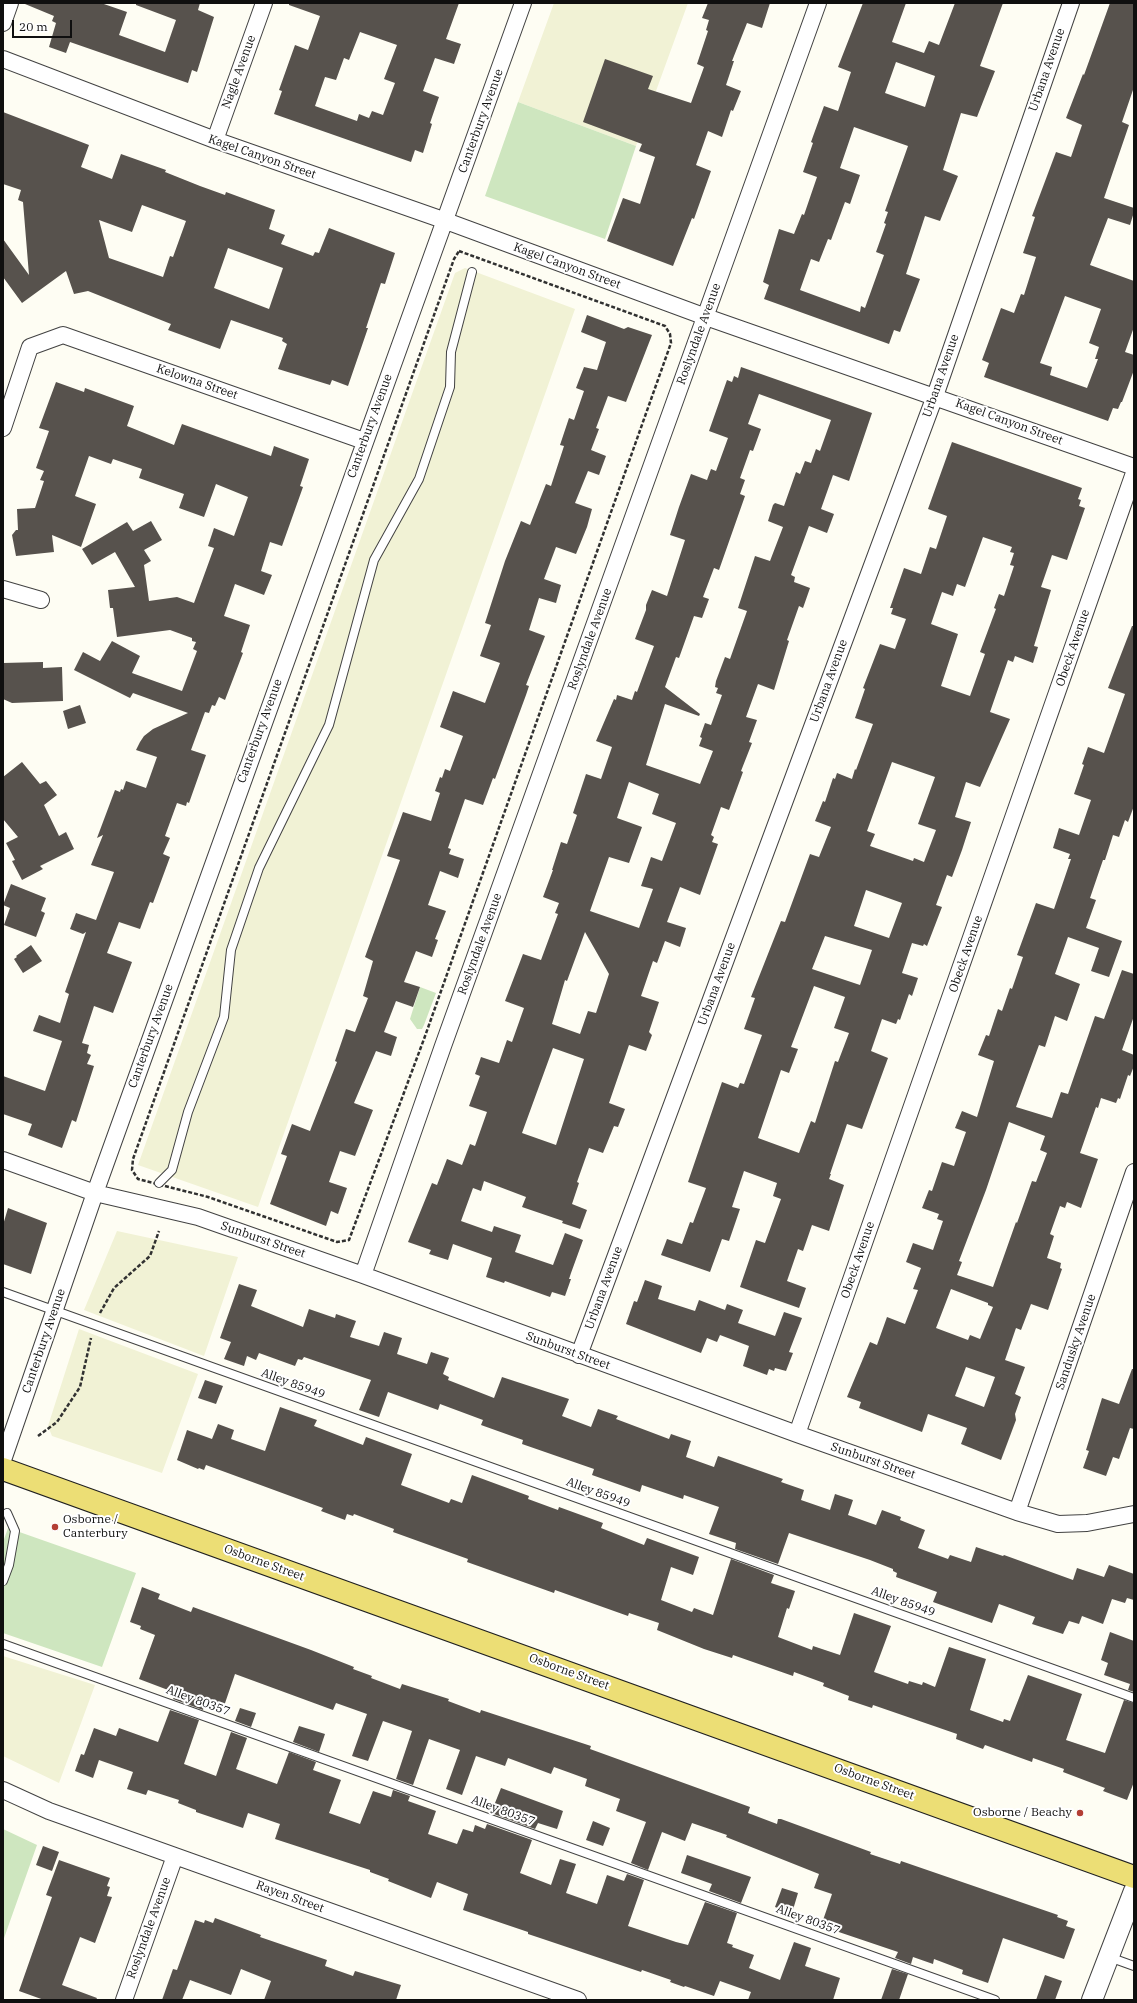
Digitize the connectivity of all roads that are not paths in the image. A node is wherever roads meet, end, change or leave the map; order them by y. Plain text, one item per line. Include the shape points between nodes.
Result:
1 (10, 3) edge
2 (264, 3) edge
3 (523, 3) edge
4 (818, 3) edge
5 (1071, 3) edge
6 (3, 23) edge
7 (3, 59) edge
8 (215, 140) junction
9 (446, 221) junction
10 (472, 272) dead end
11 (706, 317) junction
12 (935, 396) junction
13 (3, 428) edge
14 (364, 441) junction
15 (1134, 467) edge
16 (1134, 473) edge
17 (3, 589) edge
18 (41, 600) dead end
19 (3, 1160) edge
20 (1134, 1172) edge
21 (159, 1183) road end
22 (95, 1193) junction
23 (363, 1275) junction
24 (3, 1292) edge
25 (54, 1310) junction
26 (579, 1355) junction
27 (797, 1434) junction
28 (3, 1460) edge
29 (3, 1468) edge
30 (1018, 1512) junction
31 (8, 1513) dead end
32 (1134, 1514) edge
33 (3, 1581) edge
34 (3, 1644) edge
35 (1134, 1698) edge
36 (3, 1790) edge
37 (175, 1856) junction
38 (1134, 1877) edge
39 (1134, 1891) edge
40 (1109, 1957) junction
41 (1134, 1966) edge
42 (124, 2000) edge
43 (578, 2000) edge
44 (995, 2000) edge
45 (1092, 2000) edge

1 - 6 street
2 - 8 street, Nagle Avenue
3 - 9 street, Canterbury Avenue
4 - 11 street, Roslyndale Avenue
5 - 12 street, Urbana Avenue
7 - 8 street, Kagel Canyon Street
8 - 9 street, Kagel Canyon Street
9 - 11 street, Kagel Canyon Street
9 - 14 street, Canterbury Avenue
10 - 21 lane via 450,352 450,387 419,479 374,560 329,725 259,868 230,950 224,1017 188,1112 172,1170
11 - 12 street, Kagel Canyon Street
11 - 23 street, Roslyndale Avenue
12 - 15 street, Kagel Canyon Street
12 - 26 street, Urbana Avenue
13 - 14 street, Kelowna Street via 30,347 63,335
14 - 22 street, Canterbury Avenue
16 - 27 street, Obeck Avenue
17 - 18 street
19 - 22 street, Sunburst Street
20 - 30 street, Sandusky Avenue
22 - 23 street, Sunburst Street via 198,1217
22 - 25 street, Canterbury Avenue
23 - 26 street, Sunburst Street
24 - 25 lane, Alley 85949
25 - 28 street, Canterbury Avenue
25 - 35 lane, Alley 85949
26 - 27 street, Sunburst Street
27 - 30 street, Sunburst Street
29 - 38 main road, Osborne Street
30 - 32 street, Sunburst Street via 1058,1524 1087,1523
31 - 33 lane via 15,1531 9,1565
34 - 44 lane, Alley 80357
36 - 37 street, Rayen Street via 49,1811
37 - 42 street, Roslyndale Avenue
37 - 43 street, Rayen Street
39 - 40 street
40 - 41 lane
40 - 45 street

